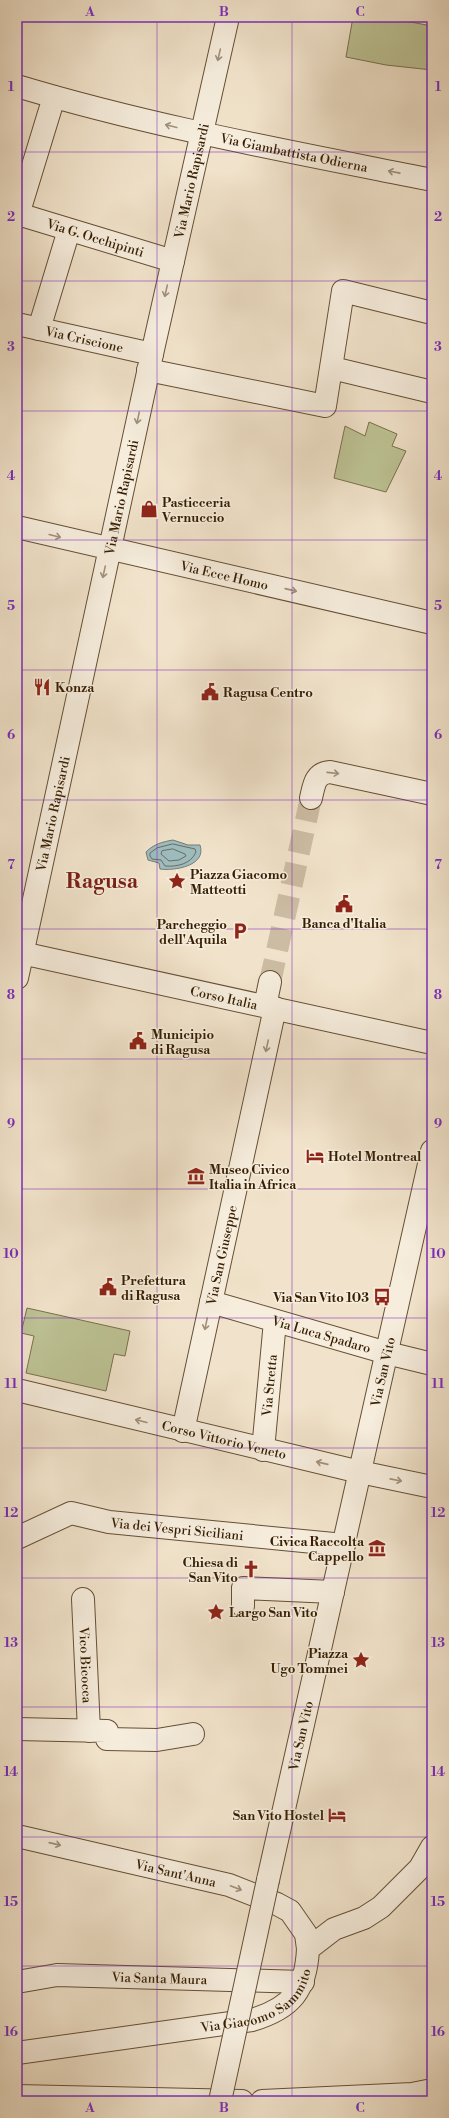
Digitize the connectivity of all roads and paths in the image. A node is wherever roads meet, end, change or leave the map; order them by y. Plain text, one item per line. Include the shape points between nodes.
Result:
1 (227, 17) edge
2 (17, 86) edge
3 (54, 97) junction
4 (201, 134) junction
5 (432, 180) edge
6 (18, 216) edge
7 (69, 230) junction
8 (172, 261) junction
9 (432, 313) edge
10 (17, 324) edge
11 (39, 329) junction
12 (150, 362) junction
13 (332, 368) junction
14 (432, 392) edge
15 (17, 526) edge
16 (109, 549) junction
17 (432, 623) edge
18 (432, 794) edge
19 (311, 798) tunnel mouth
20 (20, 952) edge
21 (17, 978) edge
22 (270, 982) tunnel mouth
23 (270, 1007) junction
24 (432, 1043) edge
25 (432, 1151) edge
26 (211, 1302) junction
27 (275, 1321) junction
28 (387, 1353) junction
29 (432, 1364) edge
30 (17, 1390) edge
31 (183, 1431) junction
32 (263, 1450) junction
33 (360, 1472) junction
34 (432, 1487) edge
35 (20, 1531) edge
36 (344, 1545) junction
37 (333, 1592) junction
38 (83, 1598) dead end
39 (243, 1606) dead end
40 (17, 1729) edge
41 (193, 1734) dead end
42 (98, 1735) junction
43 (17, 1836) edge
44 (432, 1848) edge
45 (308, 1949) junction
46 (17, 1982) edge
47 (303, 1982) junction
48 (17, 2053) edge
49 (432, 2090) edge
50 (17, 2096) edge
51 (220, 2101) edge
52 (242, 2101) edge
53 (262, 2101) edge

1 -> 4 street, Via Mario Rapisardi
2 - 3 street, Via Giambattista Odierna
4 -> 3 street, Via Giambattista Odierna
3 - 6 street
5 -> 4 street, Via Giambattista Odierna
4 - 8 street, Via Mario Rapisardi
6 - 7 street, Via G. Occhipinti
7 - 8 street, Via G. Occhipinti
7 - 11 street
8 -> 12 street, Via Mario Rapisardi
9 - 13 street via 343,291
10 - 11 street, Via Criscione
11 - 12 street, Via Criscione
12 - 13 street, Via Criscione via 325,406
12 -> 16 street, Via Mario Rapisardi
13 - 14 street
15 -> 16 street, Via Ecce Homo
16 -> 17 street, Via Ecce Homo
16 -> 20 street, Via Mario Rapisardi
19 -> 18 street via 317,777 330,772
20 - 21 street, Via Mario Rapisardi
20 - 23 street, Corso Italia
22 - 23 street, Via San Giuseppe
23 - 24 street, Corso Italia
23 -> 26 street, Via San Giuseppe
25 - 28 street, Via San Vito
26 - 27 street, Via Luca Spadaro
26 -> 31 street, Via San Giuseppe
27 - 28 street, Via Luca Spadaro
27 - 32 street, Via Stretta
28 - 29 street, Via Luca Spadaro
28 - 33 street, Via San Vito
31 -> 30 street, Corso Vittorio Veneto
31 - 32 street, Corso Vittorio Veneto
33 -> 32 street, Corso Vittorio Veneto
33 -> 34 street, Corso Vittorio Veneto
33 - 36 street, Via San Vito
35 - 36 street, Via dei Vespri Siciliani via 71,1513 109,1522
36 - 37 street, Via San Vito
37 - 39 street via 243,1588
37 - 51 street, Via San Vito, bridge
38 - 42 street, Vico Bicocca
40 - 42 street
41 - 42 street via 157,1740
43 -> 45 street, Via Sant'Anna via 236,1888 277,1904 290,1912 306,1934
44 - 45 street, Via Giacomo Sammito via 420,1868 381,1907 364,1918 334,1929
45 - 47 street, Via Giacomo Sammito via 307,1970
46 - 47 street, Via Santa Maura via 57,1975
47 - 48 street, Via Giacomo Sammito via 285,2006 252,2020
49 - 53 street via 412,2094
50 - 52 street

